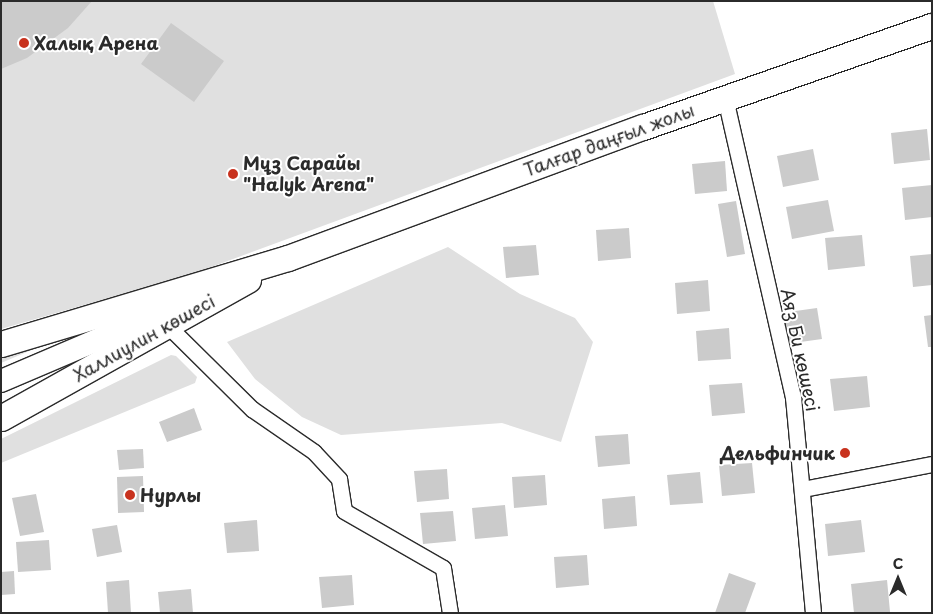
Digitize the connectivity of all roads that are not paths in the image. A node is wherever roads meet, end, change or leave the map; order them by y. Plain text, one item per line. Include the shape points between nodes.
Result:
1 (932, 26) edge
2 (725, 98) junction
3 (288, 258) junction
4 (168, 325) junction
5 (1, 344) edge
6 (1, 382) edge
7 (1, 418) edge
8 (932, 464) edge
9 (803, 489) junction
10 (450, 613) edge
11 (813, 613) edge

1 - 2 main road, Талғар даңғыл жолы
2 - 3 main road, Талғар даңғыл жолы
2 - 9 street, Аяз Би көшесі via 794,397
3 - 4 main road, Халлиулин көшесі
3 - 5 main road, Халлиулин көшесі
3 - 6 main road, Халлиулин көшесі
4 - 7 main road, Халлиулин көшесі
4 - 10 street via 252,409 314,452 339,479 344,510 443,568
8 - 9 street
9 - 11 street, Аяз Би көшесі

